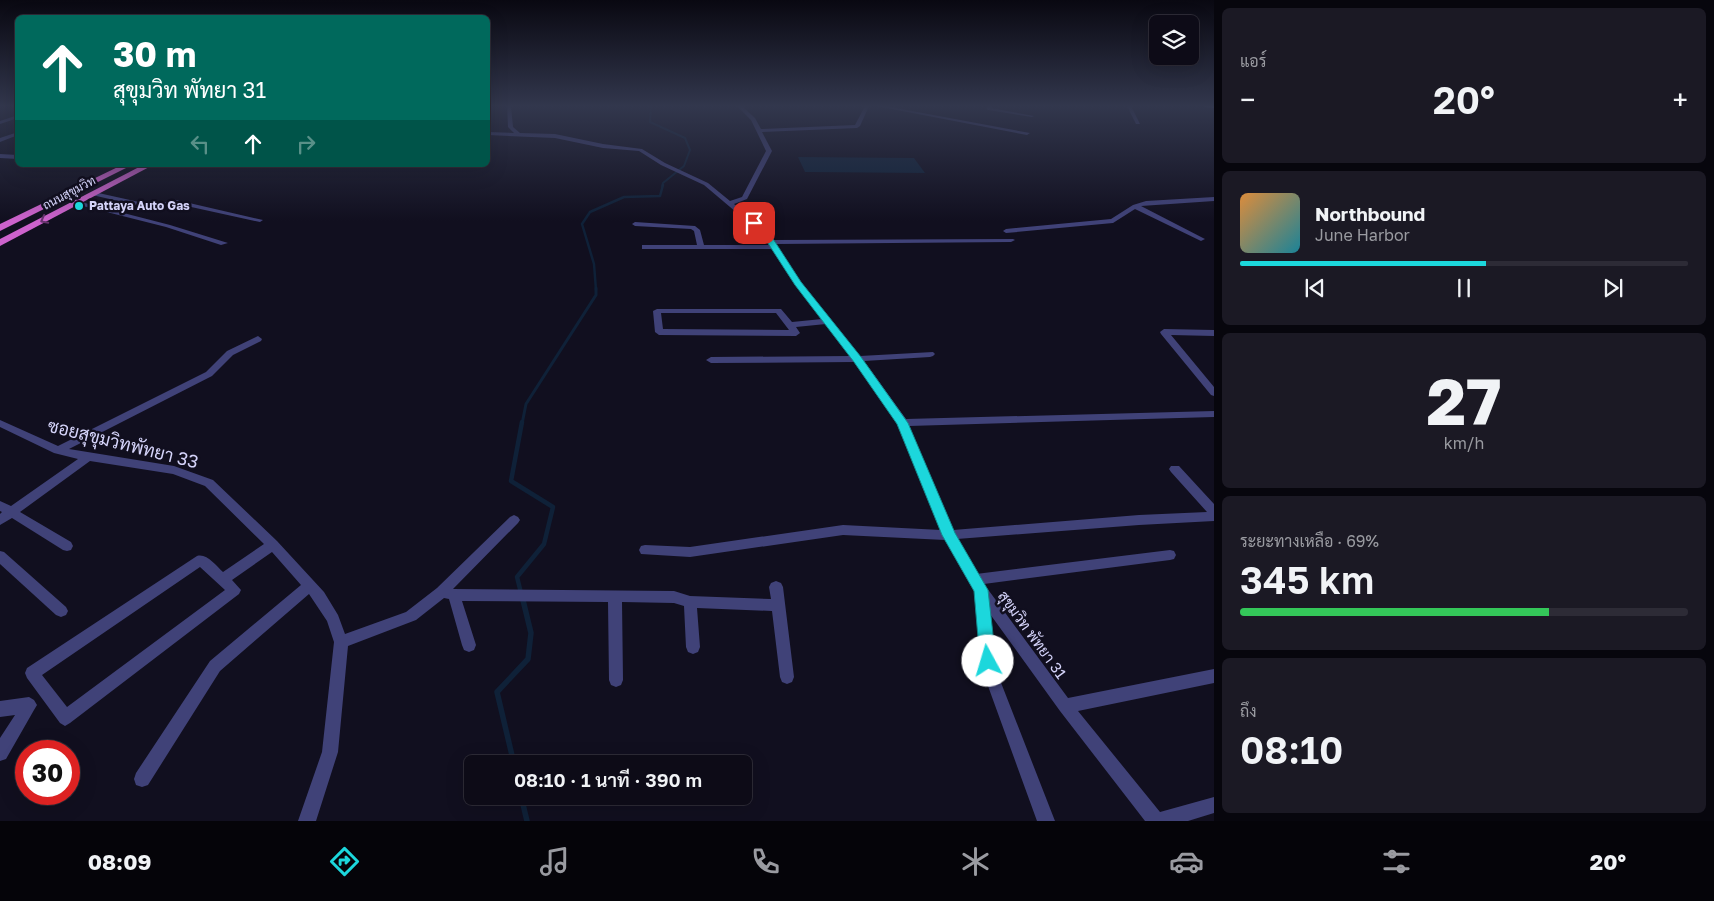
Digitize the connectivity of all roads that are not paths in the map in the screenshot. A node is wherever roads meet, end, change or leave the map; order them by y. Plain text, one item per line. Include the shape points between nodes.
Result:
1 (595, 144) edge
2 (766, 144) edge
3 (0, 156) edge
4 (15, 157) edge
5 (125, 167) edge
6 (146, 167) edge
7 (94, 194) junction
8 (1210, 200) edge
9 (77, 203) junction
10 (730, 203) junction
11 (1214, 204) edge
12 (1135, 206) junction
13 (260, 220) dead end
14 (635, 224) dead end
15 (0, 228) edge
16 (1006, 231) dead end
17 (1201, 239) dead end
18 (1011, 240) dead end
19 (0, 243) edge
20 (224, 243) dead end
21 (773, 244) junction
22 (701, 247) junction
23 (645, 248) dead end
24 (828, 321) junction
25 (791, 325) junction
26 (1214, 333) edge
27 (258, 339) dead end
28 (930, 354) dead end
29 (858, 359) junction
30 (710, 360) dead end
31 (1214, 393) edge
32 (1214, 414) edge
33 (0, 423) edge
34 (903, 423) junction
35 (58, 450) junction
36 (88, 457) junction
37 (1175, 469) dead end
38 (0, 505) edge
39 (13, 512) junction
40 (1214, 512) edge
41 (1214, 516) edge
42 (0, 520) edge
43 (514, 520) dead end
44 (948, 535) junction
45 (273, 545) junction
46 (67, 546) dead end
47 (645, 550) dead end
48 (0, 556) edge
49 (1170, 556) dead end
50 (222, 580) junction
51 (977, 585) junction
52 (310, 586) junction
53 (776, 587) dead end
54 (448, 594) junction
55 (615, 596) junction
56 (690, 602) junction
57 (778, 606) junction
58 (61, 611) dead end
59 (341, 642) junction
60 (469, 645) dead end
61 (693, 647) dead end
62 (1214, 676) edge
63 (787, 677) dead end
64 (616, 680) dead end
65 (1065, 706) junction
66 (0, 709) edge
67 (0, 753) edge
68 (142, 779) dead end
69 (1214, 805) edge
70 (308, 821) edge
71 (1046, 821) edge
72 (1157, 821) edge

1 - 10 street, สุขุมวิท พัทยา 31 via 633,148 648,154 706,184
2 - 10 street via 769,151 745,198
3 - 4 street
5 - 15 highway, ถนนสุขุมวิท
6 - 7 highway, ถนนสุขุมวิท
7 - 9 highway, ถนนสุขุมวิท
7 - 13 street via 158,208 172,201
8 - 11 street
8 - 12 street via 1146,202
9 -> 19 highway, ถนนสุขุมวิท
9 - 20 street
10 - 21 street, สุขุมวิท พัทยา 31
12 - 16 street via 1113,221
12 - 17 street
14 - 22 street via 693,227 698,230
18 - 21 street
21 - 22 street
21 - 24 street, สุขุมวิท พัทยา 31
22 - 23 street
24 - 25 street
24 - 29 street, สุขุมวิท พัทยา 31
25 - 25 street via 778,312 656,311 659,332 796,333
26 - 31 street via 1164,332
27 - 35 street via 230,353 209,374
28 - 29 street
29 - 30 street
29 - 34 street, สุขุมวิท พัทยา 31
32 - 34 street
33 - 35 street, ซอยสุขุมวิทพัทยา 33
34 - 44 street, สุขุมวิท พัทยา 31
35 - 36 street, ซอยสุขุมวิทพัทยา 33
36 - 39 street
36 - 45 street, ซอยสุขุมวิทพัทยา 33 via 174,470 208,483
37 - 40 street
38 - 39 street
39 - 42 street
39 - 46 street
41 - 44 street
43 - 54 street
44 - 47 street via 843,530 690,552
44 - 51 street, สุขุมวิท พัทยา 31
45 - 50 street
45 - 52 street, ซอยสุขุมวิทพัทยา 33
48 - 58 street
49 - 51 street
50 - 50 street via 201,560 32,673 65,718 234,590
51 - 65 street, สุขุมวิท พัทยา 31
51 - 71 street via 992,675
52 - 59 street, ซอยสุขุมวิทพัทยา 33 via 333,619
52 - 68 street via 215,666
53 - 57 street
54 - 55 street
54 - 59 street via 411,616
54 - 60 street
55 - 56 street via 674,597
55 - 64 street
56 - 57 street
56 - 61 street
57 - 63 street
59 - 70 street, ซอยสุขุมวิทพัทยา 33 via 330,752
62 - 65 street
65 - 72 street, สุขุมวิท พัทยา 31
66 - 67 street via 29,705
69 - 72 street

